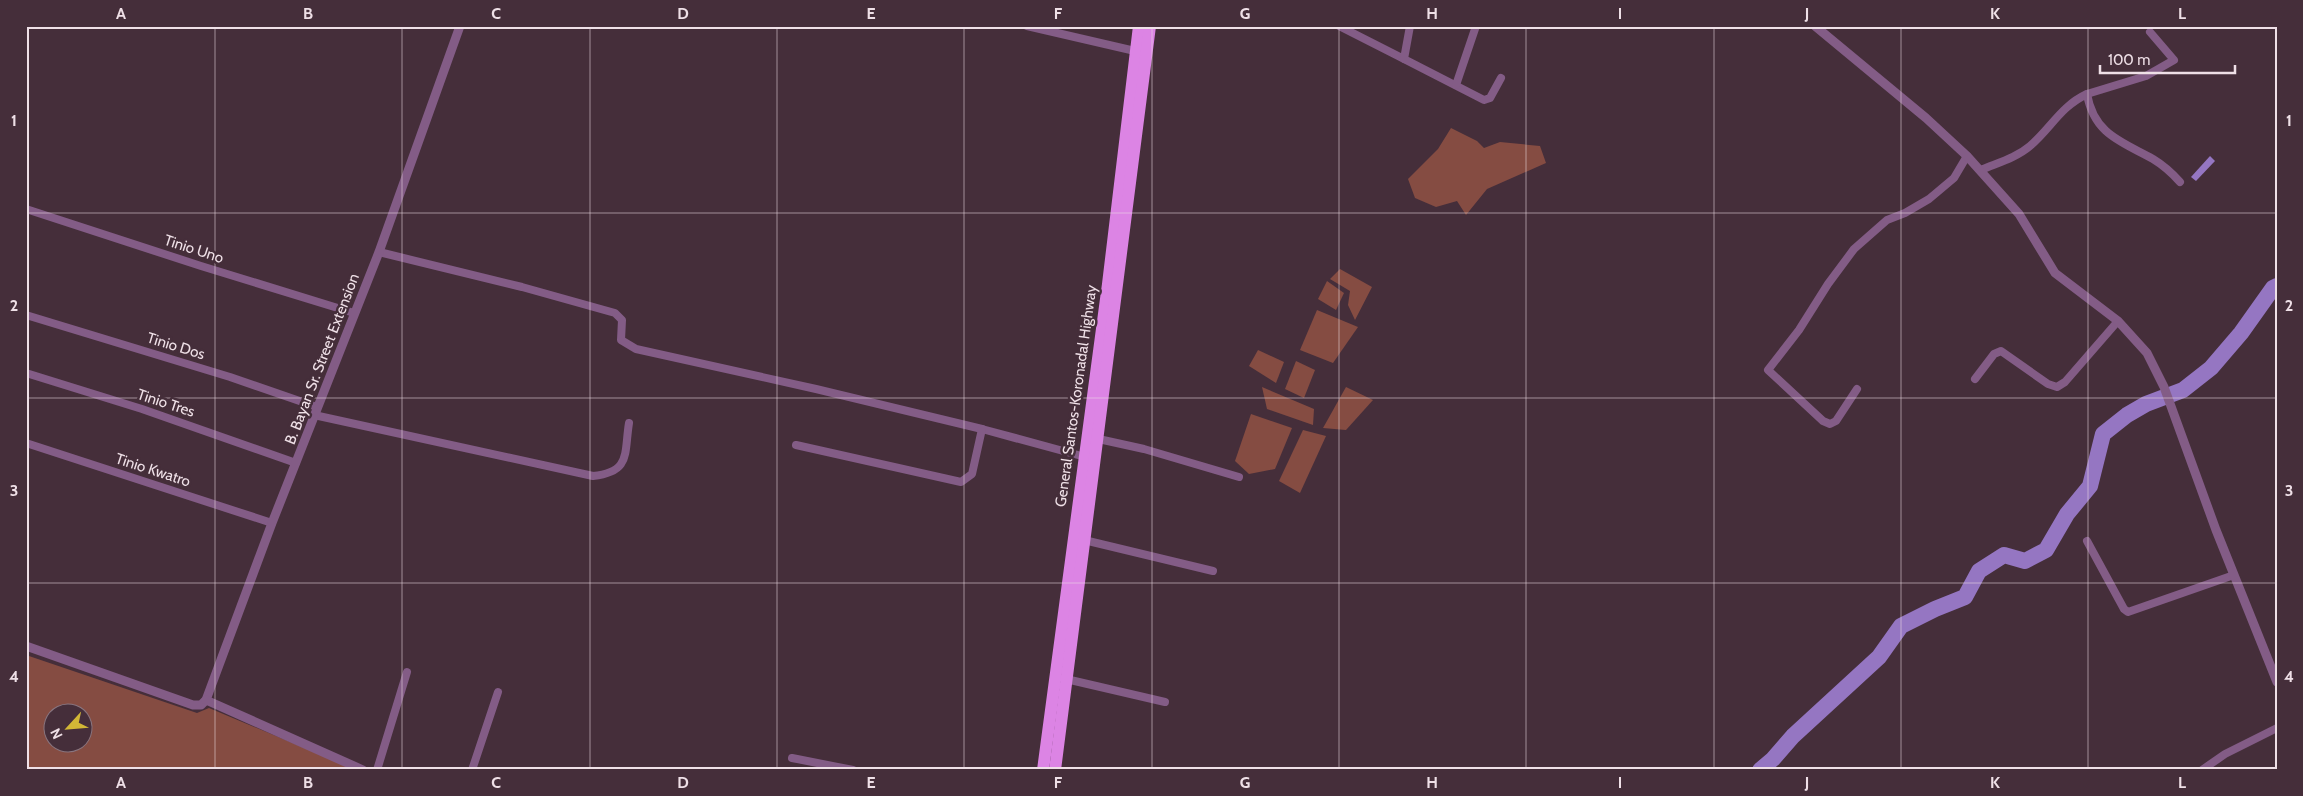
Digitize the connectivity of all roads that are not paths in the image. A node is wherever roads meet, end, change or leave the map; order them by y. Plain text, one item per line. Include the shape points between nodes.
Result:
1 (460, 26) edge
2 (1027, 26) edge
3 (1139, 26) edge
4 (1150, 26) edge
5 (1339, 26) edge
6 (1410, 26) edge
7 (1476, 26) edge
8 (1815, 26) edge
9 (2150, 32) dead end
10 (1135, 51) junction
11 (1404, 58) junction
12 (1501, 78) dead end
13 (1456, 85) junction
14 (2087, 94) junction
15 (1966, 156) junction
16 (1981, 170) junction
17 (2180, 182) dead end
18 (26, 209) edge
19 (379, 252) junction
20 (354, 313) junction
21 (26, 315) edge
22 (2118, 321) junction
23 (26, 374) edge
24 (1975, 379) dead end
25 (1857, 389) dead end
26 (316, 411) junction
27 (629, 423) dead end
28 (982, 429) junction
29 (1092, 438) junction
30 (26, 443) edge
31 (796, 445) dead end
32 (1090, 458) junction
33 (296, 463) junction
34 (1239, 477) dead end
35 (272, 523) junction
36 (1084, 540) junction
37 (2087, 541) dead end
38 (1213, 571) dead end
39 (2234, 575) junction
40 (26, 646) edge
41 (407, 672) dead end
42 (1066, 679) junction
43 (2277, 682) edge
44 (498, 692) dead end
45 (206, 700) junction
46 (1165, 702) dead end
47 (2277, 728) edge
48 (792, 758) dead end
49 (362, 770) edge
50 (376, 770) edge
51 (472, 770) edge
52 (853, 770) edge
53 (1042, 770) edge
54 (1055, 770) edge
55 (2202, 770) edge

1 - 19 street, B. Bayan Sr. Street Extension
2 - 10 street
3 - 10 highway, General Santos-Koronadal Highway
4 - 29 highway, General Santos-Koronadal Highway
5 - 11 street
6 - 11 street
7 - 13 street
8 - 15 street via 1926,118
9 - 14 street via 2174,60 2146,76
10 - 29 highway, General Santos-Koronadal Highway
11 - 13 street
12 - 13 street via 1486,101
14 - 16 street via 2066,107 2022,151
14 - 17 street via 2092,112 2114,139 2163,166
15 - 16 street
15 - 25 street via 1954,178 1929,199 1887,220 1854,249 1768,370 1830,424 1836,421
16 - 22 street via 2019,214 2055,273
18 - 20 street, Tinio Uno
19 - 20 street, B. Bayan Sr. Street Extension
19 - 28 street via 615,313 622,320 621,340 636,349
20 - 26 street, B. Bayan Sr. Street Extension
21 - 26 street, Tinio Dos via 230,377
22 - 24 street via 2061,385 2048,384 2000,351
22 - 39 street via 2147,353 2164,387
23 - 33 street, Tinio Tres
26 - 27 street, Tinio Dos via 593,476 620,468 624,462
26 - 33 street, B. Bayan Sr. Street Extension
28 - 31 street via 972,474 961,482
28 - 32 street
29 - 32 highway, General Santos-Koronadal Highway
29 - 34 street via 1144,449
30 - 35 street, Tinio Kwatro
32 - 36 highway, General Santos-Koronadal Highway
32 - 53 highway, General Santos-Koronadal Highway
33 - 35 street, B. Bayan Sr. Street Extension
35 - 45 street, B. Bayan Sr. Street Extension
36 - 38 street
36 - 42 highway, General Santos-Koronadal Highway
37 - 39 street via 2128,612
39 - 43 street
40 - 45 street via 193,705 201,705
41 - 50 street
42 - 46 street
42 - 54 highway, General Santos-Koronadal Highway
44 - 51 street
45 - 49 street
47 - 55 street via 2225,754
48 - 52 street

